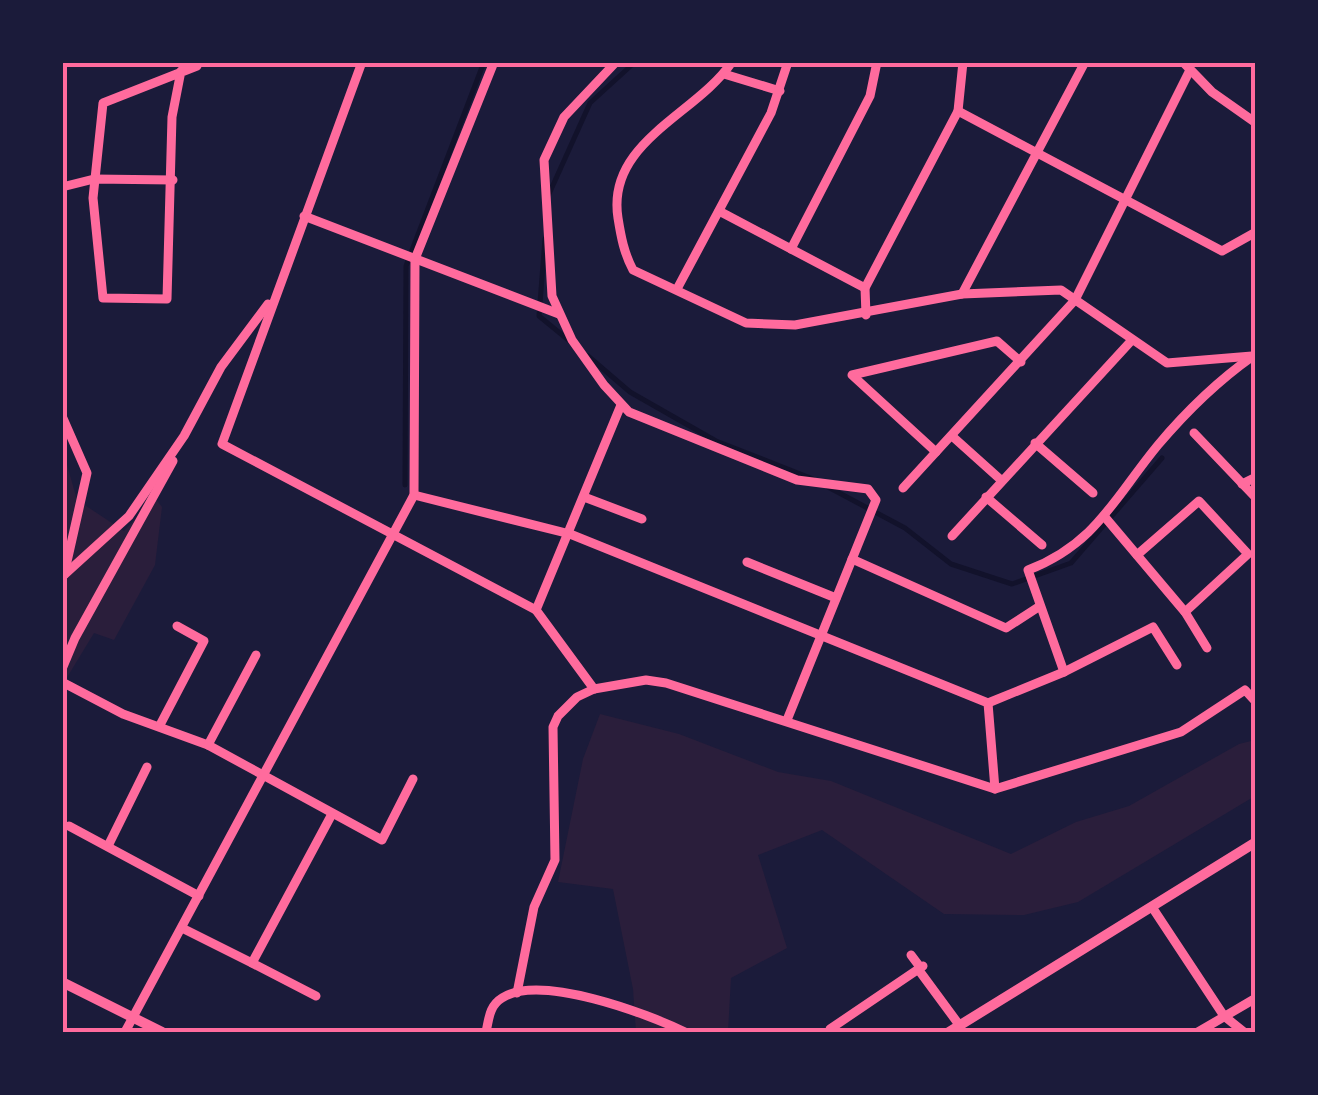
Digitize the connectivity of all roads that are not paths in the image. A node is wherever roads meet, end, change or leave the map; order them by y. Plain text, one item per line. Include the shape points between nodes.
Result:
1 (362, 62) edge
2 (494, 62) edge
3 (616, 62) edge
4 (732, 62) edge
5 (788, 62) edge
6 (877, 62) edge
7 (963, 62) edge
8 (1085, 62) edge
9 (197, 66) dead end
10 (1187, 66) edge
11 (181, 71) junction
12 (724, 74) junction
13 (780, 91) junction
14 (958, 111) junction
15 (1256, 123) edge
16 (1037, 154) junction
17 (94, 179) junction
18 (173, 180) junction
19 (62, 187) edge
20 (1124, 200) junction
21 (719, 211) junction
22 (304, 216) junction
23 (1256, 232) edge
24 (792, 249) junction
25 (415, 259) junction
26 (865, 288) junction
27 (676, 290) junction
28 (276, 294) junction
29 (962, 294) junction
30 (1075, 300) junction
31 (559, 314) junction
32 (866, 315) junction
33 (1132, 340) junction
34 (1254, 356) edge
35 (1022, 362) junction
36 (621, 405) junction
37 (62, 416) edge
38 (1194, 432) dead end
39 (952, 436) junction
40 (1035, 443) junction
41 (178, 444) junction
42 (936, 452) junction
43 (1256, 477) edge
44 (1001, 480) junction
45 (1242, 484) junction
46 (903, 488) dead end
47 (414, 494) junction
48 (1093, 494) dead end
49 (584, 497) junction
50 (986, 497) junction
51 (1256, 498) edge
52 (1104, 516) junction
53 (642, 519) dead end
54 (391, 534) junction
55 (570, 534) junction
56 (952, 536) dead end
57 (1042, 545) dead end
58 (1137, 555) junction
59 (852, 559) junction
60 (747, 562) dead end
61 (63, 579) edge
62 (836, 598) junction
63 (1040, 606) junction
64 (536, 610) junction
65 (1185, 612) junction
66 (177, 626) dead end
67 (820, 637) junction
68 (1207, 648) dead end
69 (256, 655) dead end
70 (1177, 665) dead end
71 (62, 669) edge
72 (1064, 672) junction
73 (62, 682) edge
74 (594, 689) junction
75 (1256, 702) edge
76 (988, 704) junction
77 (787, 720) junction
78 (160, 725) junction
79 (208, 745) junction
80 (147, 767) dead end
81 (264, 776) junction
82 (414, 779) dead end
83 (995, 790) junction
84 (332, 814) junction
85 (69, 826) dead end
86 (1256, 842) edge
87 (108, 846) junction
88 (198, 896) junction
89 (1152, 907) junction
90 (182, 928) junction
91 (911, 955) dead end
92 (252, 963) junction
93 (920, 967) junction
94 (62, 982) edge
95 (517, 993) junction
96 (316, 996) dead end
97 (1256, 998) edge
98 (1224, 1016) junction
99 (136, 1018) junction
100 (960, 1026) junction
101 (830, 1029) dead end
102 (125, 1032) edge
103 (162, 1032) edge
104 (486, 1032) edge
105 (685, 1032) edge
106 (949, 1032) edge
107 (1198, 1032) edge
108 (1244, 1032) edge

1 - 22 street
2 - 25 street
3 - 31 street via 564,116 544,160 552,296
4 - 12 street
5 - 13 street
6 - 24 street via 870,96
7 - 14 street
8 - 16 street
9 - 11 street
10 - 15 street
10 - 20 street
11 - 17 street via 103,104
11 - 18 street via 172,116
12 - 13 street
12 - 27 street via 647,140 619,183 616,205 626,257 634,270
13 - 21 street
14 - 16 street
14 - 26 street
16 - 20 street
16 - 29 street
17 - 18 street
17 - 18 street via 102,298 167,299
17 - 19 street
20 - 23 street via 1222,251
20 - 30 street
21 - 24 street
21 - 27 street
22 - 25 street
22 - 28 street
24 - 26 street
25 - 31 street
25 - 47 street
26 - 32 street
27 - 32 street via 746,323 795,326
28 - 41 street via 221,367
28 - 54 street via 222,444
29 - 30 street via 1061,290
29 - 32 street
30 - 33 street
30 - 35 street
31 - 36 street
33 - 34 street via 1167,364
33 - 40 street
34 - 52 street via 1156,448
35 - 39 street
35 - 42 street via 997,341 852,375
36 - 49 street
36 - 59 street via 797,480 868,489 876,500
37 - 61 street via 87,473
38 - 45 street
39 - 42 street
39 - 44 street
40 - 44 street
40 - 48 street
41 - 61 street via 121,525
41 - 71 street
42 - 46 street
43 - 45 street
44 - 50 street
45 - 51 street
47 - 54 street
47 - 55 street
49 - 53 street
49 - 55 street
50 - 56 street
50 - 57 street
52 - 58 street
52 - 63 street via 1060,558 1028,570
54 - 64 street
54 - 81 street
55 - 64 street
55 - 67 street
58 - 65 street
58 - 65 street via 1199,501 1248,554
59 - 62 street
59 - 63 street via 1006,628
60 - 62 street
62 - 67 street
63 - 72 street
64 - 74 street
65 - 68 street
66 - 78 street via 204,641
67 - 76 street
67 - 77 street
69 - 79 street
70 - 72 street via 1152,628
72 - 76 street
73 - 78 street
74 - 77 street via 666,683
74 - 95 street via 568,705 553,727 556,860 534,908
75 - 83 street via 1246,690 1181,732
76 - 83 street
77 - 83 street
78 - 79 street
79 - 81 street
80 - 87 street
81 - 84 street
81 - 88 street
82 - 84 street via 382,840
84 - 92 street
85 - 87 street
86 - 89 street
87 - 88 street
88 - 90 street
89 - 98 street
89 - 100 street
90 - 92 street
90 - 99 street
91 - 93 street
92 - 96 street
93 - 100 street
93 - 101 street
94 - 99 street
95 - 104 street via 491,1008
95 - 105 street via 598,1001 647,1013
97 - 98 street
98 - 107 street
98 - 108 street
99 - 102 street
99 - 103 street
100 - 106 street

